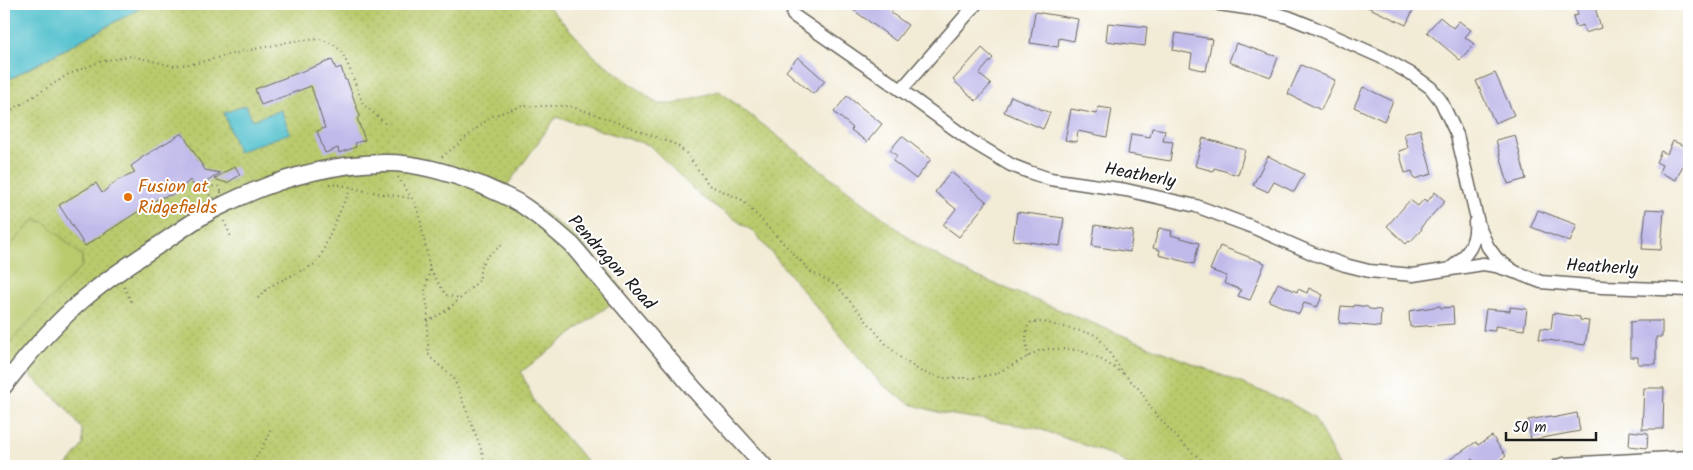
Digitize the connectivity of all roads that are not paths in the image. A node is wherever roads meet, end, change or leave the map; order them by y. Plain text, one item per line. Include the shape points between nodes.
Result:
1 (976, 4) edge
2 (1219, 4) edge
3 (793, 15) dead end
4 (901, 90) junction
5 (1475, 210) junction
6 (1450, 269) junction
7 (1515, 272) junction
8 (1689, 290) edge
9 (4, 386) edge
10 (1689, 458) edge
11 (764, 466) edge
12 (1557, 466) edge

1 - 4 street
2 - 5 street via 1260,10 1313,27 1381,57 1431,88 1457,135
3 - 4 street, Heatherly
4 - 6 street, Heatherly via 994,156 1050,179 1126,190 1196,206 1314,254 1369,271 1414,275
5 - 6 street via 1473,243 1460,262
5 - 7 street, Heatherly via 1488,247 1497,259
6 - 7 street, Heatherly via 1483,264
7 - 8 street, Heatherly via 1541,282
9 - 11 street, Pendragon Road via 85,297 212,211 270,185 308,173 389,163 438,170 470,180 517,202 549,224 572,245
10 - 12 street

